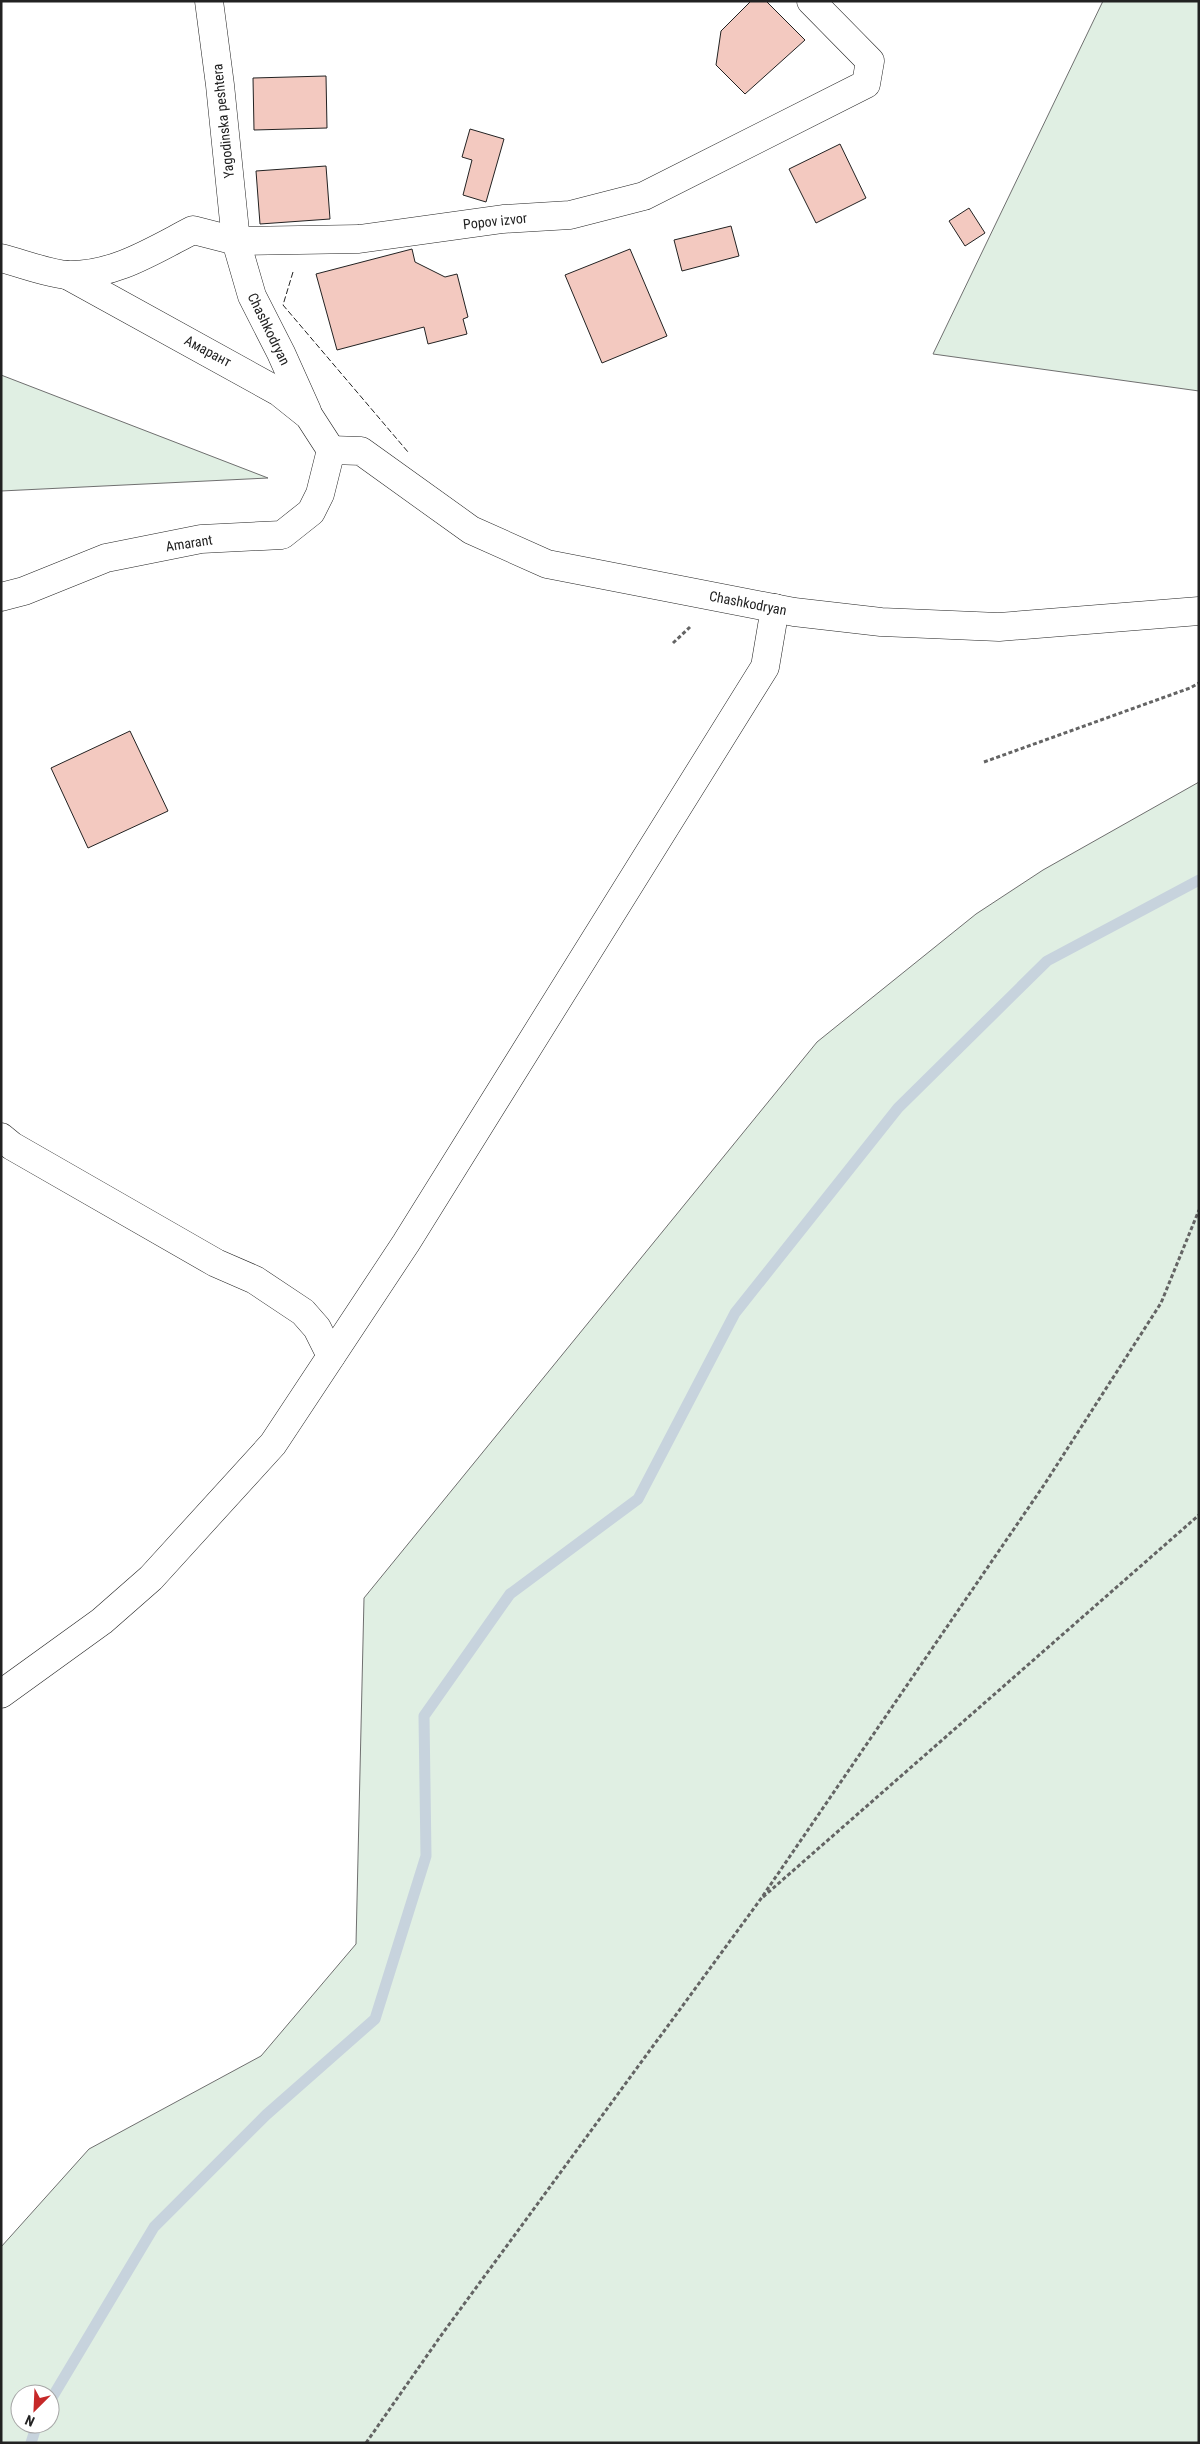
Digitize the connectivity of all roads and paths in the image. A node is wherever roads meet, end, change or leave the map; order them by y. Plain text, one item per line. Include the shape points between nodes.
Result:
1 (209, 1) edge
2 (811, 1) edge
3 (236, 241) junction
4 (1, 258) edge
5 (67, 275) junction
6 (309, 416) junction
7 (331, 450) junction
8 (1, 597) edge
9 (775, 608) junction
10 (1199, 611) edge
11 (1199, 683) edge
12 (984, 762) dead end
13 (1, 1137) edge
14 (1199, 1210) edge
15 (332, 1356) junction
16 (1199, 1515) edge
17 (1, 1694) edge
18 (760, 1900) junction
19 (366, 2443) edge

1 - 3 street, Yagodinska peshtera
2 - 3 street, Popov izvor via 870,61 866,84 644,196 570,215 503,219 359,239
3 - 5 street, Popov izvor via 193,230 103,272
3 - 6 street, Chashkodryan via 252,296
4 - 5 street, Popov izvor
5 - 6 street, Амарант via 279,392
6 - 7 street, Амарант
7 - 8 street, Amarant via 320,494 311,512 282,535 202,539 106,558
7 - 9 street, Chashkodryan via 361,452 471,530 547,564
9 - 10 street, Chashkodryan via 881,622 999,627
9 - 15 street via 765,667 406,1243
11 - 12 path
13 - 15 street via 216,1263 255,1280 303,1312 317,1328
14 - 18 path via 1161,1303 1044,1485
15 - 17 street via 274,1444 151,1578 102,1621
16 - 18 path
18 - 19 path

